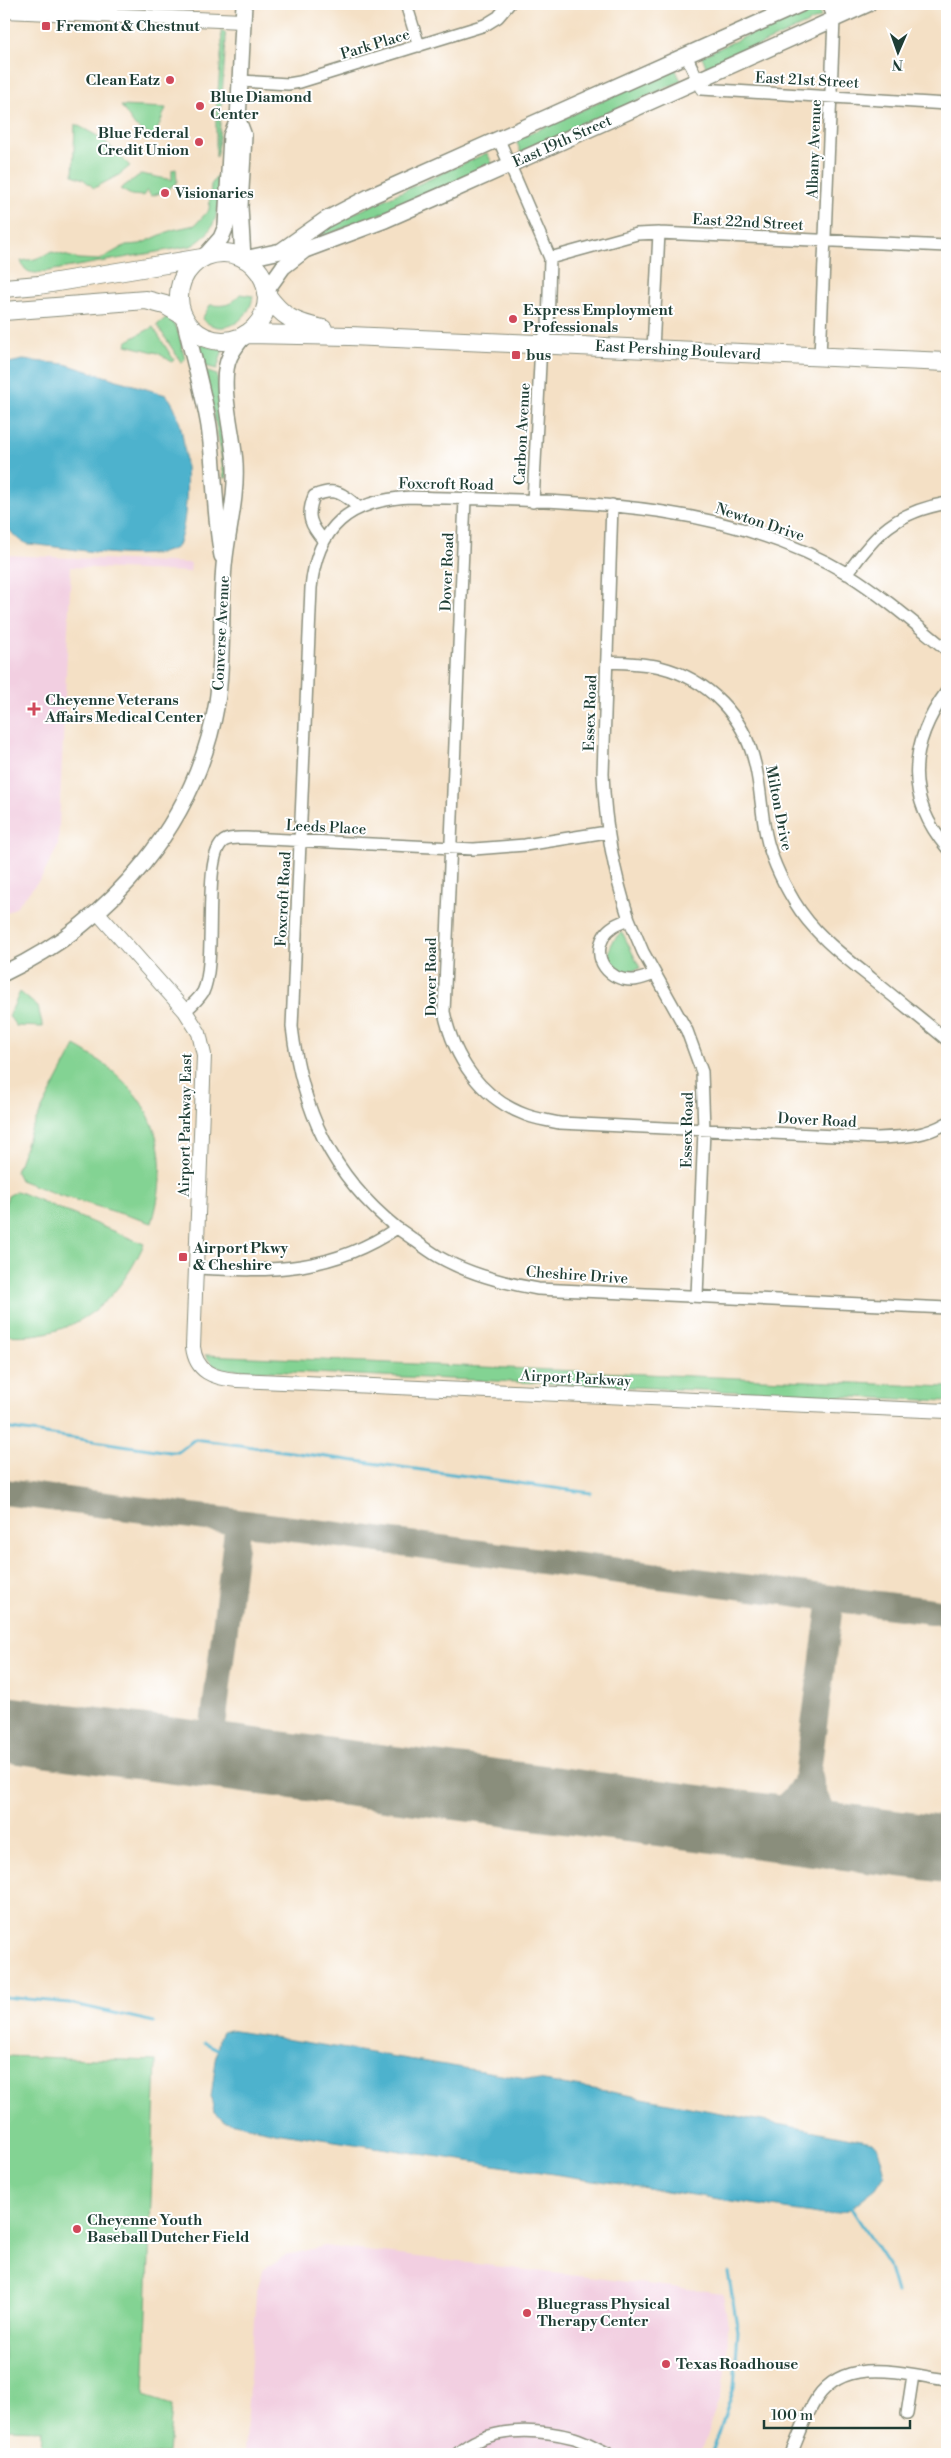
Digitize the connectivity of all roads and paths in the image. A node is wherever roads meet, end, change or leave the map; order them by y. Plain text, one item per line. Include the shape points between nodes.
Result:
1 (244, 4) edge
2 (406, 4) edge
3 (509, 4) edge
4 (801, 4) edge
5 (828, 4) edge
6 (868, 4) edge
7 (106, 10) edge
8 (4, 11) edge
9 (834, 19) junction
10 (243, 21) junction
11 (419, 46) junction
12 (686, 55) junction
13 (697, 80) junction
14 (241, 81) junction
15 (830, 96) junction
16 (947, 104) edge
17 (238, 120) junction
18 (499, 140) junction
19 (510, 165) junction
20 (659, 233) junction
21 (825, 240) junction
22 (947, 246) edge
23 (204, 257) junction
24 (244, 258) junction
25 (550, 258) junction
26 (4, 288) edge
27 (266, 292) junction
28 (4, 311) edge
29 (183, 316) junction
30 (246, 334) junction
31 (350, 336) junction
32 (541, 344) junction
33 (653, 349) junction
34 (820, 357) junction
35 (947, 362) edge
36 (465, 499) junction
37 (534, 502) junction
38 (947, 504) edge
39 (612, 506) junction
40 (359, 508) junction
41 (324, 541) junction
42 (224, 565) junction
43 (847, 574) junction
44 (947, 650) edge
45 (607, 662) junction
46 (947, 691) edge
47 (607, 832) junction
48 (301, 841) junction
49 (450, 848) junction
50 (947, 848) edge
51 (98, 913) junction
52 (629, 919) junction
53 (4, 973) edge
54 (655, 974) junction
55 (184, 1011) junction
56 (947, 1040) edge
57 (947, 1123) edge
58 (704, 1130) junction
59 (397, 1228) junction
60 (197, 1268) junction
61 (696, 1296) junction
62 (947, 1308) edge
63 (204, 1372) joint
64 (947, 1411) edge
65 (914, 2375) junction
66 (947, 2380) edge
67 (908, 2414) dead end
68 (457, 2454) edge
69 (608, 2454) edge
70 (791, 2454) edge

1 - 10 main road
2 - 11 street
3 - 11 street, Park Place via 498,17 484,25
4 - 12 main road, East 19th Street
5 - 9 street, Albany Avenue
6 - 9 main road, East 19th Street
7 - 8 street
7 - 10 street
9 - 13 main road, East 19th Street
9 - 15 street, Albany Avenue
10 - 14 main road
11 - 14 street, Park Place via 300,82
12 - 13 street
12 - 18 main road, East 19th Street
13 - 15 street, East 21st Street via 702,89
13 - 19 main road, East 19th Street
14 - 17 main road
15 - 16 street, East 21st Street
15 - 21 street, Albany Avenue
17 - 23 main road via 231,136 226,226
17 - 24 main road via 244,136 240,207
18 - 19 street, Carbon Avenue
18 - 24 main road, East 19th Street via 372,196 325,220 281,250
19 - 25 street, Carbon Avenue
19 - 27 main road, East 19th Street via 385,220 305,250 283,267
20 - 21 street, East 22nd Street
20 - 25 street, East 22nd Street via 637,234
20 - 33 street
21 - 22 street, East 22nd Street
21 - 34 street, Albany Avenue
23 - 24 main road via 224,253
23 - 26 main road
23 - 29 main road via 188,270 180,287
24 - 27 main road, East Pershing Boulevard via 259,272
25 - 32 street, Carbon Avenue via 548,329
27 - 30 main road via 262,316
27 - 31 main road, East Pershing Boulevard via 278,310 294,321
28 - 29 main road, East Pershing Boulevard via 146,300 165,304
29 - 30 main road, East Pershing Boulevard via 195,331 211,339 229,340
29 - 42 main road, Converse Avenue via 209,424
30 - 31 main road, East Pershing Boulevard
30 - 42 main road, Converse Avenue via 230,356 226,373 235,473
31 - 32 main road, East Pershing Boulevard
32 - 33 main road, East Pershing Boulevard
32 - 37 street, Carbon Avenue
33 - 34 main road, East Pershing Boulevard
34 - 35 main road, East Pershing Boulevard
36 - 37 street, Foxcroft Road
36 - 40 street, Foxcroft Road via 389,498
36 - 49 street, Dover Road
37 - 39 street, Newton Drive
38 - 43 street via 928,507 894,521 879,532
39 - 43 street, Newton Drive via 721,523 807,553
39 - 45 street, Essex Road
40 - 41 street, Foxcroft Road via 333,528
40 - 41 street via 337,492 326,491 314,496 309,508 310,519 314,530
41 - 48 street, Foxcroft Road via 312,571
42 - 51 main road, Converse Avenue via 217,702 194,779 170,826 148,859
43 - 44 street, Newton Drive via 878,594
45 - 47 street, Essex Road via 603,774
45 - 56 street, Milton Drive via 658,666 679,673 701,685 731,712 750,746 766,837 783,883 795,903 828,943
46 - 50 street via 921,737 916,776 926,814
47 - 49 street, Leeds Place via 525,845
47 - 52 street, Essex Road via 611,860
48 - 49 street, Leeds Place
48 - 55 street, Leeds Place via 234,838 224,841 217,849 207,981 194,1004
48 - 59 street, Foxcroft Road via 292,1000 302,1085 311,1113 336,1163 377,1211
49 - 58 street, Dover Road via 444,1012 449,1037 475,1081 496,1100 526,1116 560,1123
51 - 53 main road, Converse Avenue via 44,953
51 - 55 street, Airport Parkway East
52 - 54 street, Essex Road
52 - 54 street via 613,926 604,936 600,949 602,964 608,974 620,979 634,980
54 - 58 street, Essex Road via 697,1053 702,1072
55 - 60 street, Airport Parkway East via 199,1033 204,1055
57 - 58 street, Dover Road via 933,1131 910,1137 878,1138
58 - 61 street, Essex Road
59 - 60 street via 372,1245 333,1260 289,1269
59 - 61 street, Cheshire Drive via 438,1256 504,1283 569,1292
60 - 63 street, Airport Parkway East via 193,1347
61 - 62 street, Cheshire Drive
63 - 64 street, Airport Parkway via 229,1379
65 - 66 street
65 - 67 street
65 - 70 street via 874,2370 843,2375 829,2384 817,2398
68 - 69 street via 467,2445 515,2430 575,2438

